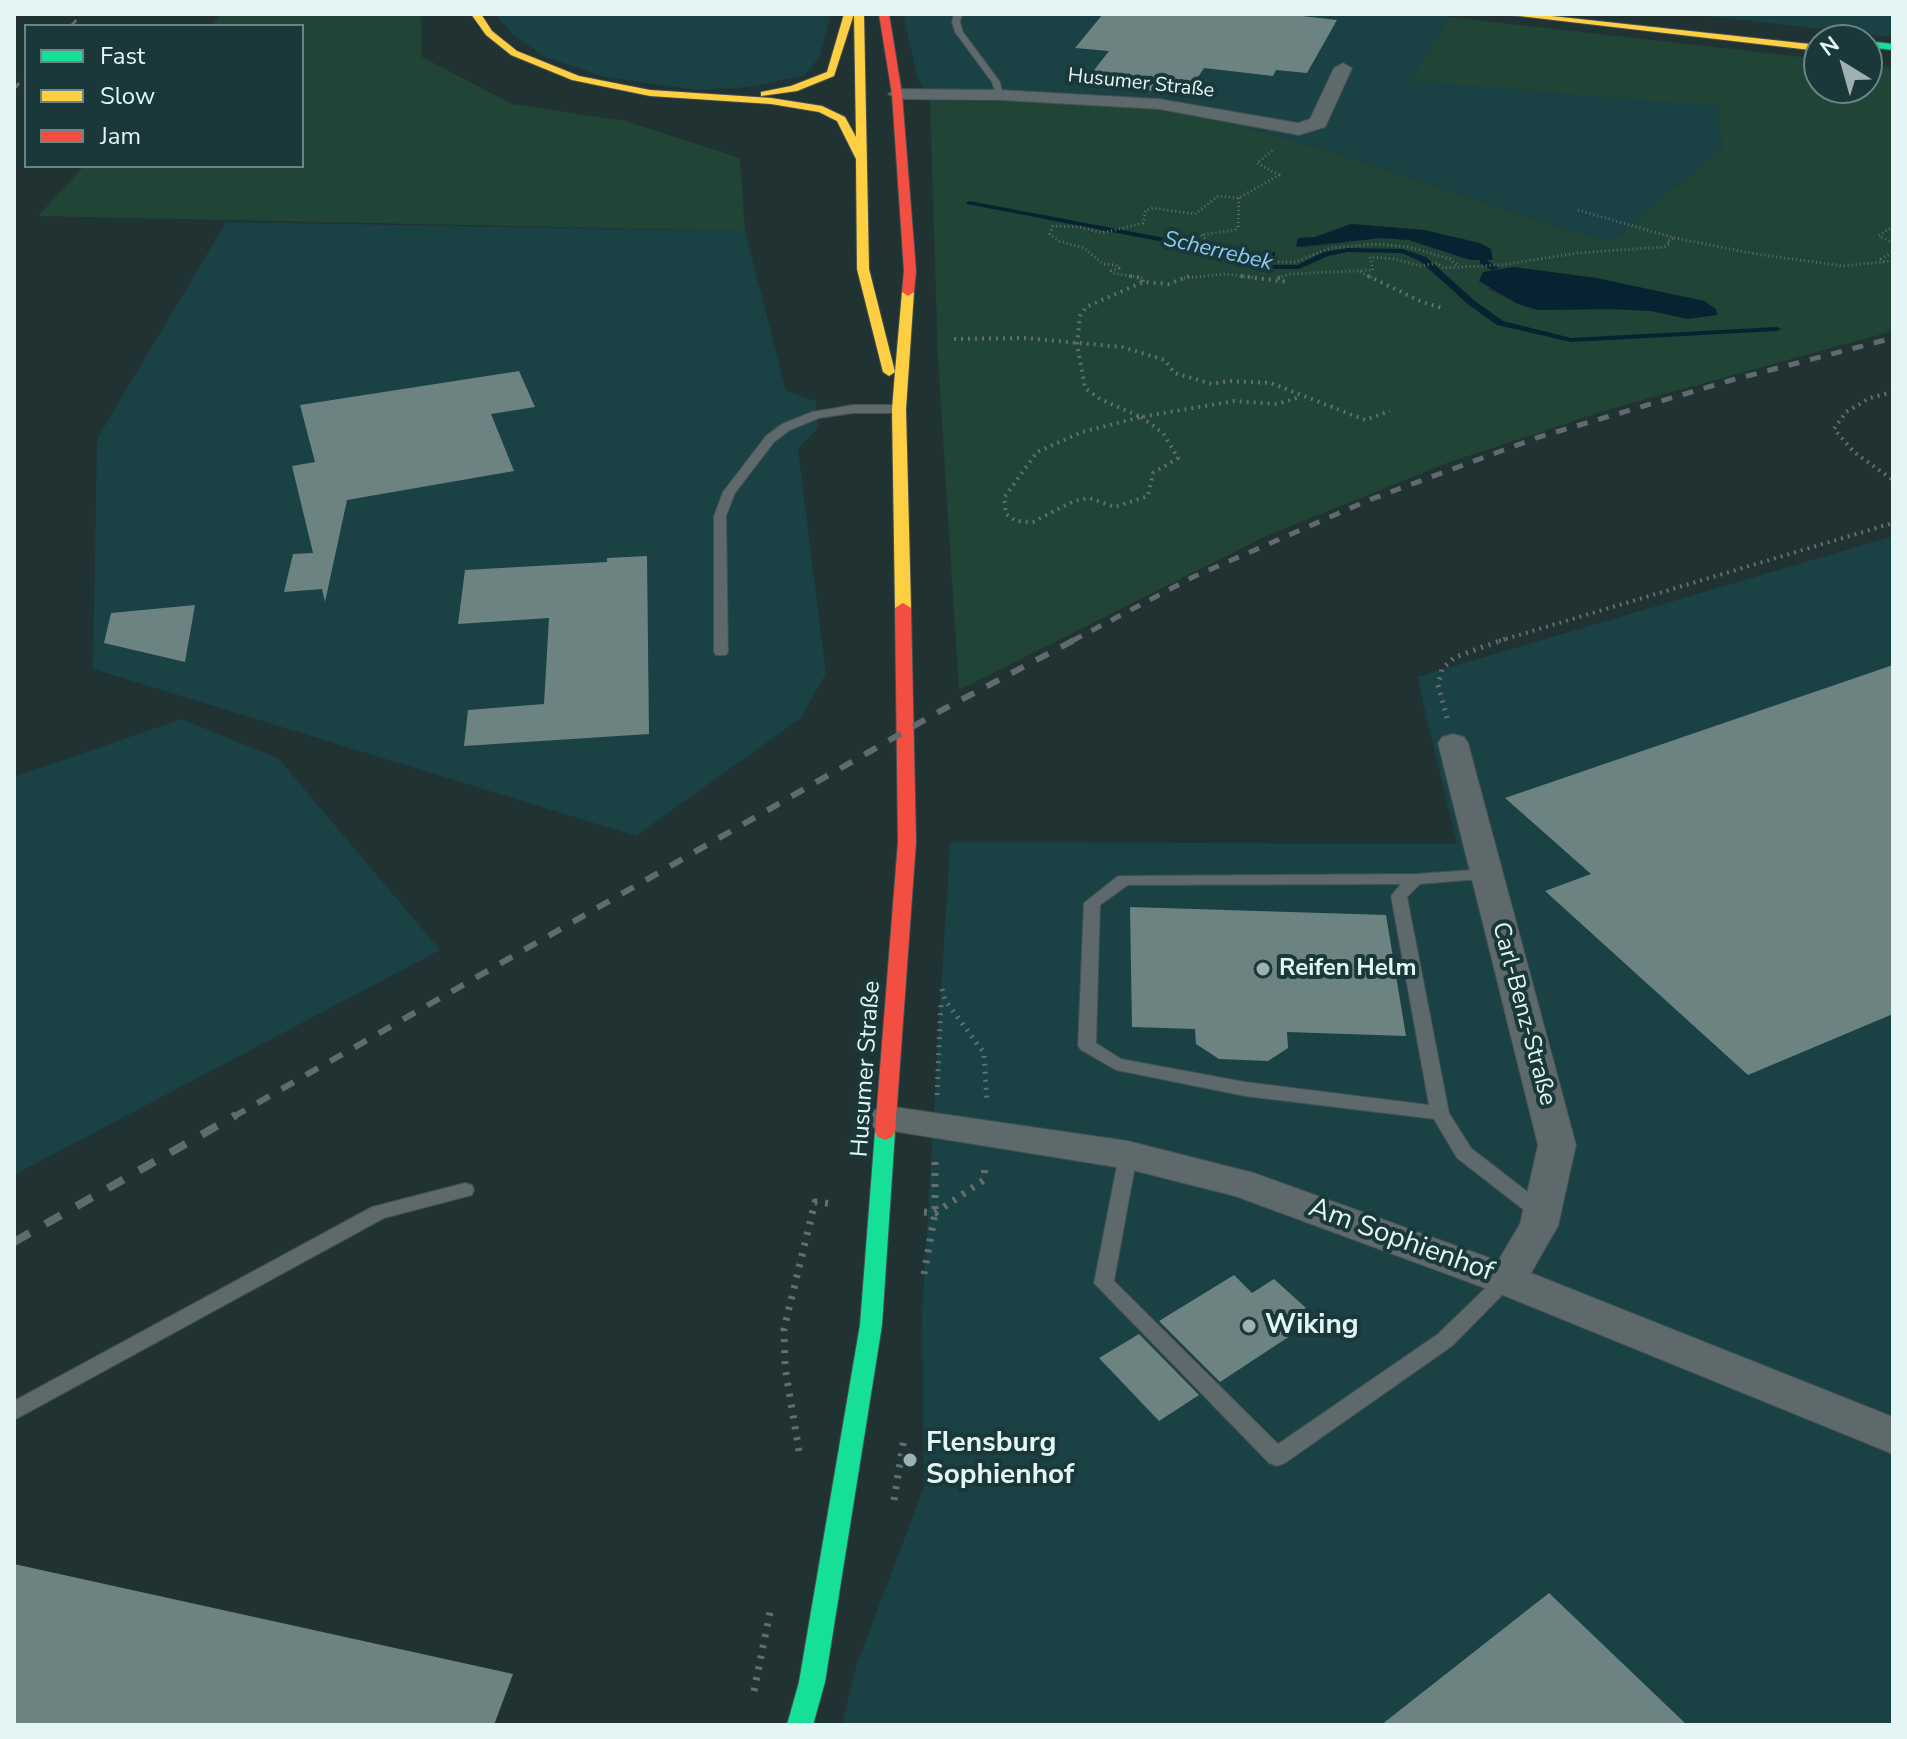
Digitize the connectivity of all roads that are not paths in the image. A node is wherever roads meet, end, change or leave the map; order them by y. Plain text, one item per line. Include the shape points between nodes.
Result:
1 (476, 14) edge
2 (849, 14) edge
3 (859, 14) edge
4 (884, 14) edge
5 (958, 14) edge
6 (1507, 14) edge
7 (1604, 14) edge
8 (1803, 37) edge
9 (1803, 46) edge
10 (1343, 68) dead end
11 (850, 94) junction
12 (897, 94) junction
13 (1000, 95) junction
14 (770, 98) junction
15 (862, 160) junction
16 (899, 409) junction
17 (721, 652) dead end
18 (1453, 743) road end
19 (1487, 874) junction
20 (1415, 879) junction
21 (1440, 1113) junction
22 (887, 1119) junction
23 (1128, 1155) junction
24 (465, 1190) dead end
25 (1541, 1213) junction
26 (1507, 1280) junction
27 (14, 1411) edge
28 (1893, 1436) edge
29 (800, 1725) edge

1 - 14 main road via 503,45 549,69 626,89
2 - 14 main road via 831,74
3 - 11 main road, Husumer Straße
4 - 12 main road, Husumer Straße
5 - 13 lane via 959,32
6 - 9 main road
7 - 8 main road
10 - 13 street, Husumer Straße via 1318,123 1299,129 1159,104
11 - 12 main road
11 - 14 main road
11 - 14 main road
11 - 15 main road, Husumer Straße
12 - 13 street, Husumer Straße
12 - 16 main road, Husumer Straße via 910,271
14 - 15 main road via 822,109 841,119
15 - 16 main road, Husumer Straße via 863,269
16 - 17 lane via 853,409 786,427 770,439 729,492 720,516
16 - 22 main road, Husumer Straße via 907,842
18 - 19 street, Carl-Benz-Straße
19 - 20 lane
19 - 25 street, Carl-Benz-Straße via 1557,1145
20 - 21 lane via 1399,896
20 - 21 lane via 1124,880 1092,903 1087,1046 1116,1064 1216,1083
21 - 25 lane via 1464,1153
22 - 23 street, Am Sophienhof
22 - 29 main road, Husumer Straße via 869,1341 812,1682
23 - 26 street, Am Sophienhof via 1241,1183
23 - 26 lane via 1104,1283 1277,1457 1445,1340
24 - 27 lane via 379,1212
25 - 26 street, Carl-Benz-Straße via 1539,1226
26 - 28 street, Am Sophienhof

